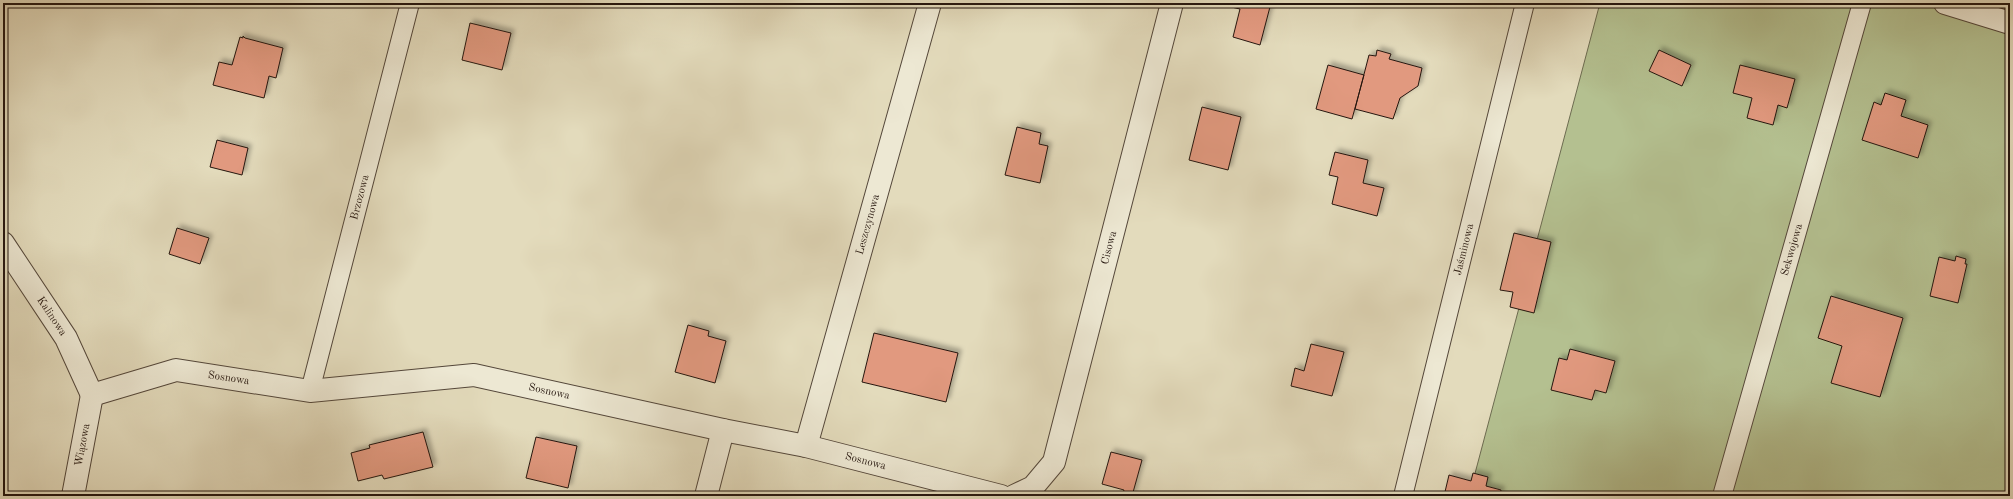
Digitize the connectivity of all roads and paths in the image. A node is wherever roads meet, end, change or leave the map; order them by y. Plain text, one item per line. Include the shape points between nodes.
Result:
1 (410, 3) edge
2 (930, 3) edge
3 (1172, 3) edge
4 (1526, 3) edge
5 (1862, 3) edge
6 (1945, 3) edge
7 (2010, 23) edge
8 (3, 243) edge
9 (310, 391) junction
10 (92, 395) junction
11 (724, 430) junction
12 (806, 446) junction
13 (1023, 491) edge
14 (73, 496) edge
15 (706, 496) edge
16 (1001, 496) edge
17 (1403, 496) edge
18 (1722, 496) edge

1 - 9 lane, Brzozowa
2 - 12 street, Leszczynowa
3 - 13 street, Cisowa via 1054,462
4 - 17 lane, Jaśminowa
5 - 18 lane, Sekwojowa
6 - 7 street
8 - 10 street, Kalinowa via 66,338
9 - 10 street, Sosnowa via 176,370
9 - 11 street, Sosnowa via 474,375
10 - 14 street, Wiązowa
11 - 12 street, Sosnowa
11 - 15 street
12 - 16 street, Sosnowa

